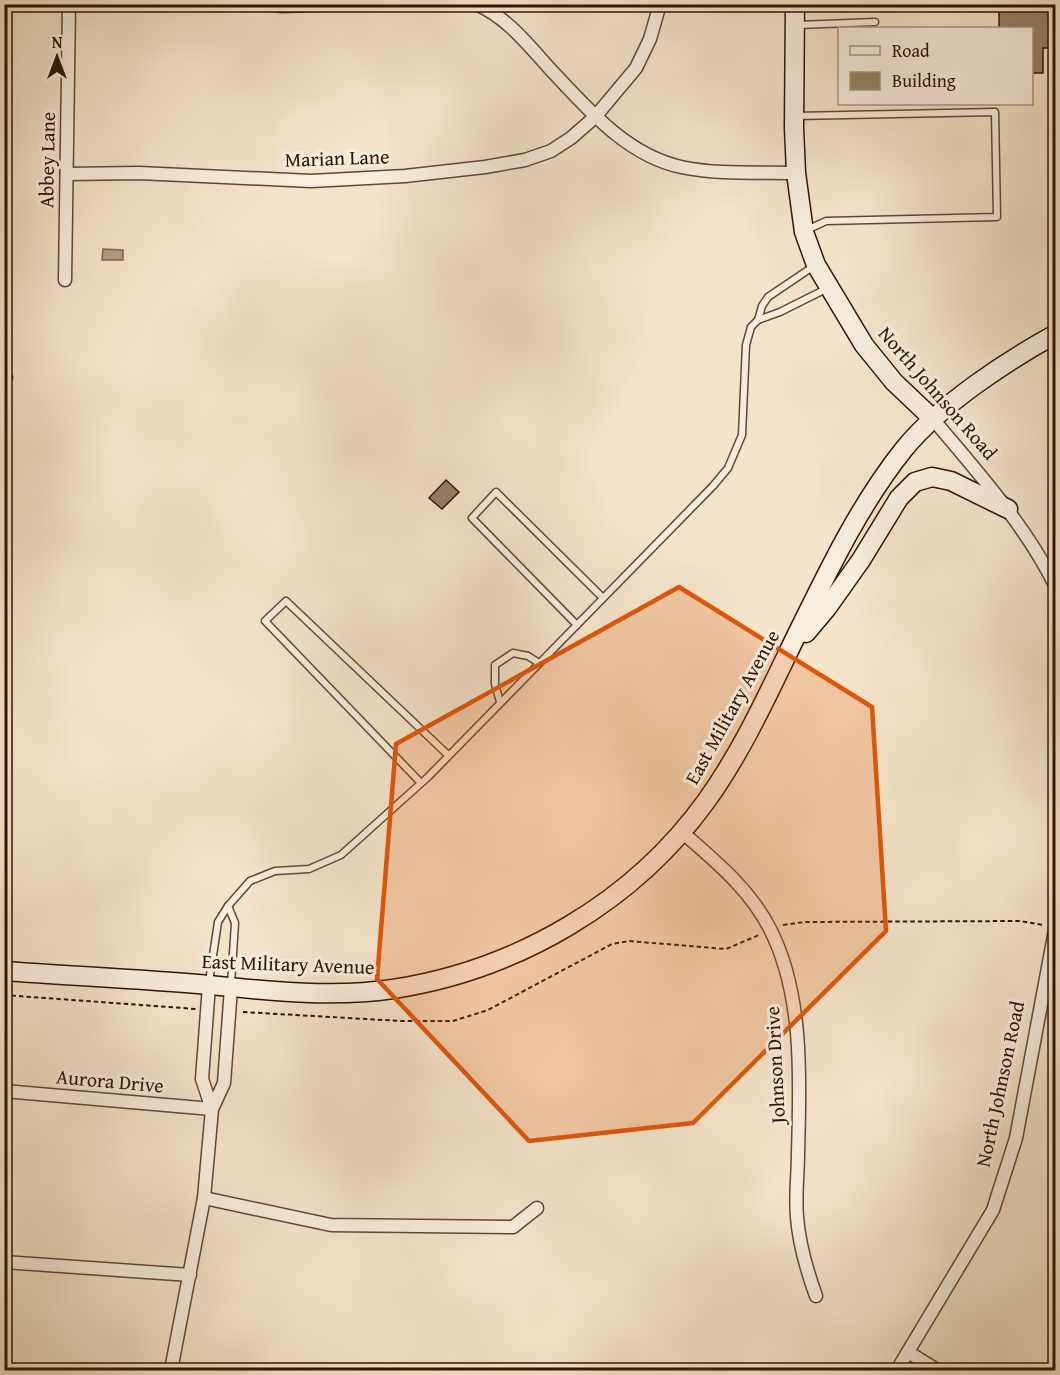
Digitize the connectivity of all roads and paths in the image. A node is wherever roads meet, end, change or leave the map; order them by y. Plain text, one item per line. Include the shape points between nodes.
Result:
1 (69, 4) edge
2 (267, 4) edge
3 (345, 4) edge
4 (476, 4) edge
5 (660, 4) edge
6 (795, 4) edge
7 (874, 22) dead end
8 (795, 25) junction
9 (794, 116) junction
10 (595, 117) junction
11 (796, 173) junction
12 (67, 174) junction
13 (804, 232) junction
14 (816, 265) junction
15 (65, 280) dead end
16 (829, 287) junction
17 (758, 320) junction
18 (1056, 334) edge
19 (933, 419) junction
20 (1008, 509) junction
21 (1056, 587) edge
22 (603, 598) junction
23 (577, 625) junction
24 (787, 655) junction
25 (539, 663) junction
26 (501, 702) junction
27 (448, 755) junction
28 (421, 783) junction
29 (682, 832) junction
30 (228, 906) junction
31 (1055, 926) edge
32 (770, 929) junction
33 (4, 971) edge
34 (209, 985) junction
35 (231, 988) junction
36 (4, 995) edge
37 (207, 1010) junction
38 (228, 1011) junction
39 (4, 1091) edge
40 (212, 1109) junction
41 (204, 1198) junction
42 (537, 1208) dead end
43 (4, 1262) edge
44 (190, 1275) junction
45 (816, 1296) dead end
46 (908, 1352) junction
47 (171, 1371) edge
48 (897, 1371) edge
49 (937, 1371) edge

1 - 12 street, Abbey Lane
2 - 3 street
4 - 10 street via 512,27
5 - 10 street, Marian Lane via 636,69
6 - 8 main road, North Johnson Road
7 - 8 lane
8 - 9 main road, North Johnson Road
9 - 11 main road, North Johnson Road
9 - 13 lane via 995,112 997,217 826,221
10 - 11 street via 649,155 681,167
10 - 12 street, Marian Lane via 551,151 525,160 405,176 311,181 139,173
11 - 13 main road, North Johnson Road
12 - 15 street, Abbey Lane
13 - 14 main road, North Johnson Road
14 - 16 main road, North Johnson Road
14 - 17 lane via 768,297
16 - 17 lane
16 - 19 main road, North Johnson Road via 864,345 894,382
17 - 22 lane via 746,345 742,435 728,468
18 - 19 main road, East Military Avenue via 1007,362
19 - 20 street, North Johnson Road
19 - 24 main road, East Military Avenue via 906,447 862,508
20 - 21 street, North Johnson Road
20 - 24 main road via 951,481 933,477 915,482 899,498 827,608
22 - 23 lane
22 - 23 lane via 496,492 472,518
23 - 25 lane
24 - 29 main road, East Military Avenue via 730,766
25 - 26 lane
25 - 26 lane via 513,653 495,665 495,684
26 - 27 lane
27 - 28 lane
27 - 28 lane via 286,601 265,621
28 - 30 lane via 341,855 309,869 275,871 250,881
29 - 32 street, Johnson Drive via 750,897
29 - 35 main road, East Military Avenue via 632,881 568,927 536,945 467,971 410,986 360,992
30 - 34 lane via 218,922
30 - 35 lane via 235,923
31 - 32 path via 1019,921 804,922
31 - 46 street, North Johnson Road via 1016,1138 993,1210
32 - 38 path via 726,949 629,941 612,944 489,1010 453,1021
32 - 45 street, Johnson Drive via 787,975 797,1033 796,1217 805,1266
33 - 34 main road, East Military Avenue
34 - 35 main road, East Military Avenue
34 - 37 street
35 - 38 street
36 - 37 path
37 - 40 street via 202,1079
38 - 40 street via 224,1083
39 - 40 street, Aurora Drive
40 - 41 street
41 - 42 street via 331,1225 513,1227
41 - 44 street
43 - 44 street
44 - 47 street
46 - 48 street, North Johnson Road
46 - 49 street

